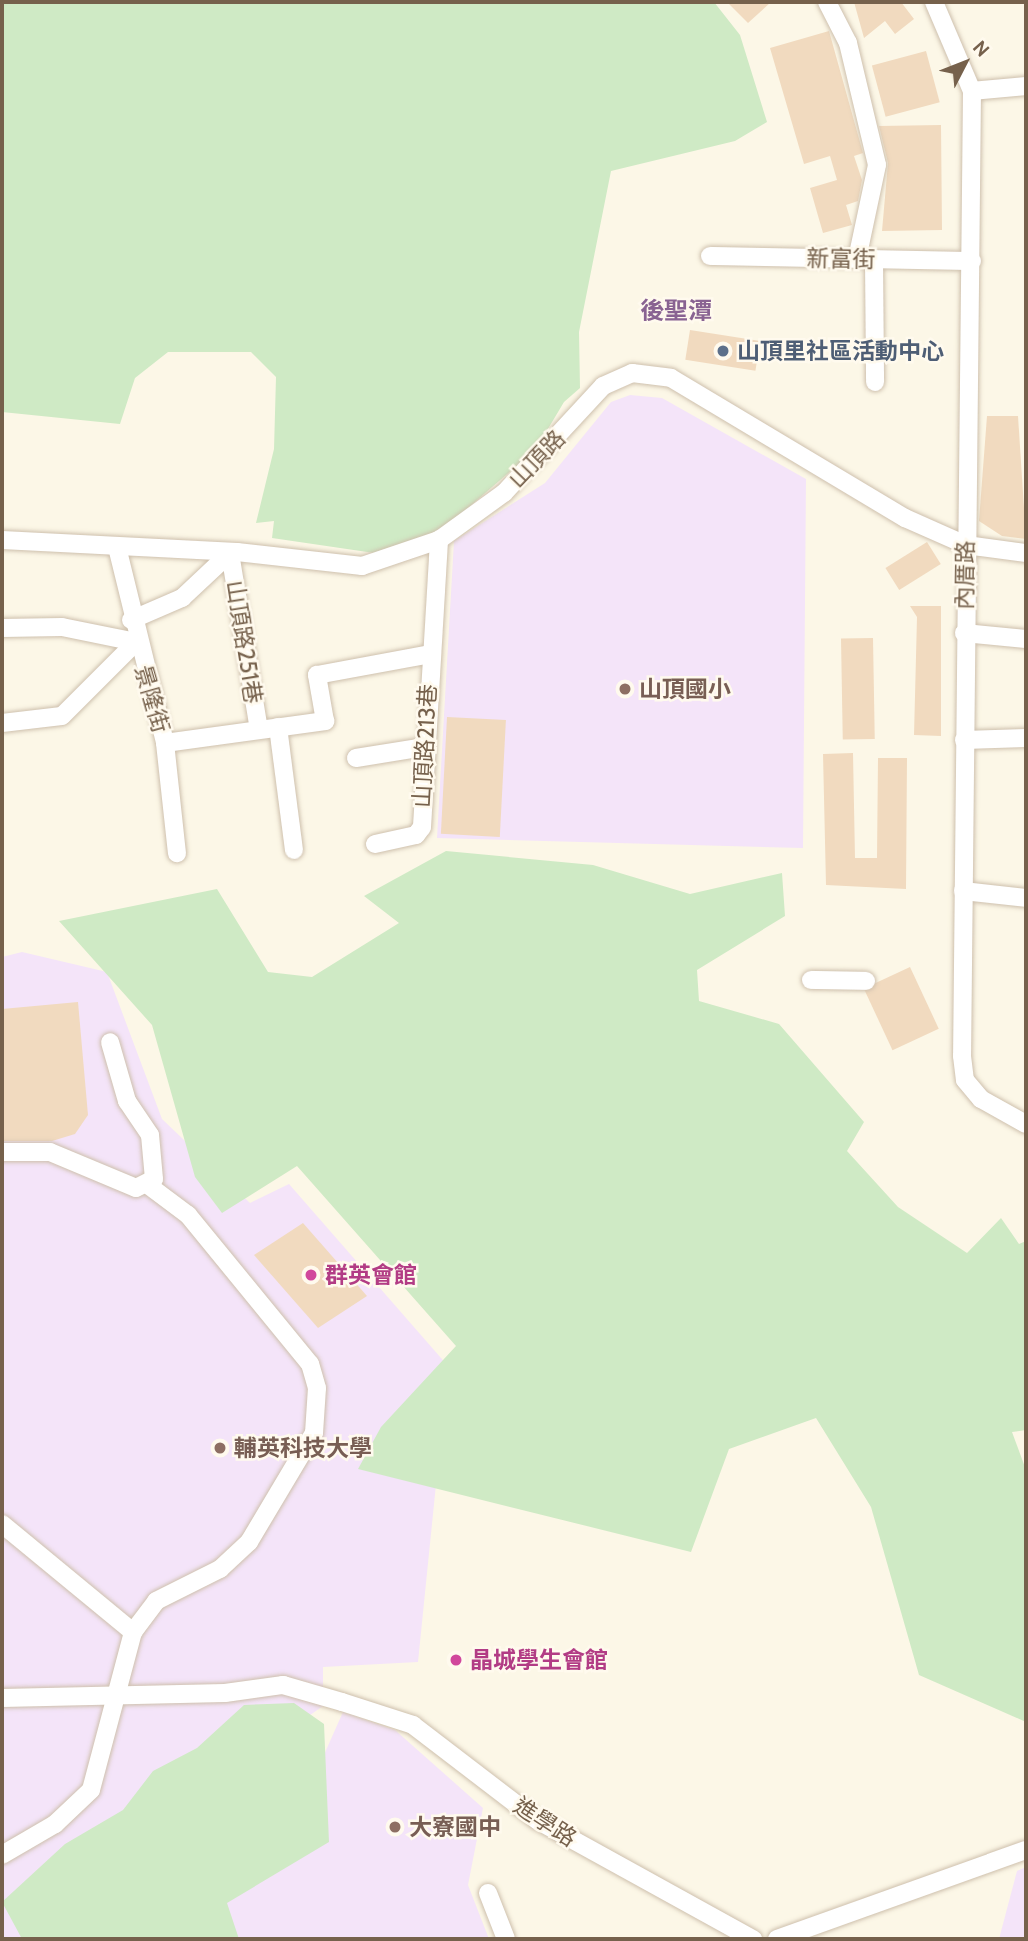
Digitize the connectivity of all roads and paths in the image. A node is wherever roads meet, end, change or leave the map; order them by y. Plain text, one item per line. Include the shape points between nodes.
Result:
1 (827, 2) edge
2 (934, 2) edge
3 (1026, 86) edge
4 (972, 92) junction
5 (710, 256) dead end
6 (865, 259) junction
7 (972, 261) junction
8 (875, 382) dead end
9 (2, 540) edge
10 (439, 540) junction
11 (966, 545) junction
12 (117, 547) junction
13 (230, 553) junction
14 (1026, 553) edge
15 (131, 620) junction
16 (2, 628) edge
17 (964, 634) junction
18 (1026, 639) edge
19 (136, 642) junction
20 (430, 654) junction
21 (2, 723) edge
22 (278, 727) junction
23 (259, 730) junction
24 (1026, 738) edge
25 (964, 740) junction
26 (164, 743) junction
27 (425, 747) junction
28 (356, 758) dead end
29 (375, 844) dead end
30 (294, 850) dead end
31 (177, 853) dead end
32 (963, 891) junction
33 (1026, 898) edge
34 (811, 981) dead end
35 (866, 981) dead end
36 (110, 1042) dead end
37 (1026, 1124) edge
38 (2, 1152) edge
39 (148, 1185) junction
40 (2, 1524) edge
41 (133, 1632) junction
42 (113, 1695) junction
43 (2, 1698) edge
44 (1026, 1850) edge
45 (2, 1855) edge
46 (488, 1892) dead end
47 (506, 1939) edge
48 (753, 1939) edge
49 (777, 1939) edge

1 - 6 street via 848,43 877,165
2 - 4 street, 內厝路
3 - 4 street
4 - 7 street, 內厝路
5 - 6 street, 新富街
6 - 7 street, 新富街
6 - 8 street
7 - 11 street, 內厝路
9 - 12 street, 山頂路
10 - 11 street, 山頂路 via 505,493 603,386 632,373 671,378 905,518
10 - 13 street, 山頂路 via 348,568
10 - 20 street, 山頂路213巷
11 - 14 street, 山頂路
11 - 17 street, 內厝路
12 - 13 street, 山頂路
12 - 15 street, 景隆街
13 - 15 street via 182,598
13 - 23 street, 山頂路251巷
15 - 19 street, 景隆街
16 - 19 street via 62,626
17 - 18 street
17 - 25 street, 內厝路
19 - 21 street via 62,716
19 - 26 street, 景隆街
20 - 22 street, 山頂路213巷 via 317,675 326,721
20 - 27 street, 山頂路213巷
22 - 23 street
22 - 30 street
23 - 26 street
24 - 25 street
25 - 32 street, 內厝路
26 - 31 street, 景隆街
27 - 28 street
27 - 29 street, 山頂路213巷 via 419,834
32 - 33 street
32 - 37 street, 內厝路 via 965,1080 981,1099
34 - 35 street
36 - 39 street via 127,1101 150,1135 154,1179
38 - 39 street via 50,1152 136,1188
39 - 41 street via 188,1215 310,1364 317,1388 314,1433 249,1542 220,1569 156,1601
40 - 41 street
41 - 42 street
42 - 43 street, 進學路
42 - 45 street via 91,1790 55,1824
42 - 48 street, 進學路 via 225,1693 283,1685 413,1726 537,1820
44 - 49 street
46 - 47 street

